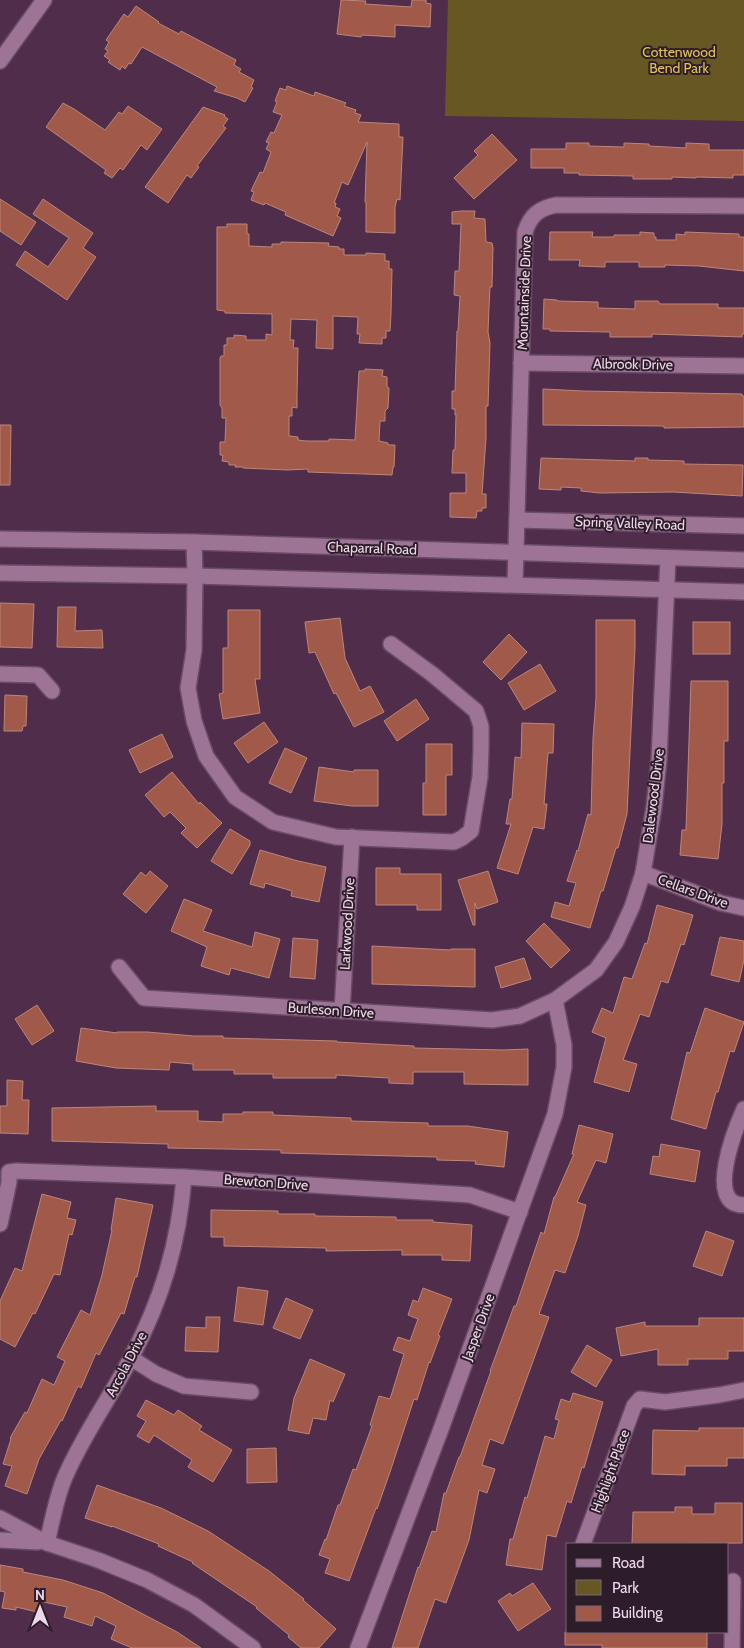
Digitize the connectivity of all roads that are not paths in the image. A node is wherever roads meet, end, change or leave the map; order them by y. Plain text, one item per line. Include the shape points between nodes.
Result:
1 (44, 0) edge
2 (0, 61) edge
3 (744, 206) edge
4 (521, 362) junction
5 (744, 366) edge
6 (517, 520) junction
7 (744, 526) edge
8 (0, 539) edge
9 (194, 542) junction
10 (516, 553) junction
11 (668, 558) junction
12 (744, 560) edge
13 (0, 573) edge
14 (195, 576) junction
15 (515, 585) junction
16 (667, 589) junction
17 (744, 592) edge
18 (391, 644) dead end
19 (0, 674) edge
20 (52, 691) dead end
21 (352, 837) junction
22 (643, 873) junction
23 (744, 908) edge
24 (120, 967) dead end
25 (555, 1000) junction
26 (342, 1011) junction
27 (744, 1109) edge
28 (184, 1177) junction
29 (744, 1205) edge
30 (520, 1212) junction
31 (0, 1224) edge
32 (131, 1358) junction
33 (744, 1390) edge
34 (251, 1392) dead end
35 (0, 1518) edge
36 (0, 1540) edge
37 (46, 1543) junction
38 (583, 1543) edge
39 (735, 1580) edge
40 (253, 1648) edge
41 (358, 1648) edge
42 (732, 1648) edge

1 - 2 street
3 - 4 street, Mountainside Drive via 556,205 539,210 532,216 525,232
4 - 5 street, Albrook Drive
4 - 6 street, Mountainside Drive
6 - 7 street, Spring Valley Road
6 - 10 street, Mountainside Drive
8 - 9 street, Chaparral Road
9 - 10 street, Chaparral Road
9 - 14 street
10 - 11 street, Chaparral Road
10 - 15 street, Mountainside Drive
11 - 12 street, Chaparral Road
11 - 16 street, Dalewood Drive
13 - 14 street
14 - 15 street
14 - 21 street via 194,650 188,688 194,721 206,756 235,797 273,822 336,837
15 - 16 street
16 - 17 street
16 - 22 street, Dalewood Drive via 659,760
18 - 21 street via 476,711 481,726 481,758 471,831 454,842
19 - 20 street via 38,675
21 - 26 street, Larkwood Drive
22 - 23 street, Cellars Drive via 721,903
22 - 25 street, Dalewood Drive via 616,942 596,970
24 - 26 street, Burleson Drive via 144,998
25 - 26 street, Burleson Drive via 520,1016 492,1020
25 - 30 street, Jasper Drive via 564,1045 564,1067 555,1114
27 - 29 street via 723,1188 728,1199
28 - 30 street, Brewton Drive via 470,1195
28 - 31 street, Brewton Drive via 10,1172
28 - 32 street, Arcola Drive via 178,1232 163,1286
30 - 41 street, Jasper Drive
32 - 34 street via 184,1386
32 - 37 street, Arcola Drive via 83,1440 65,1478
33 - 38 street, Highlight Place via 665,1402 640,1399 634,1406
35 - 37 street
36 - 37 street
37 - 40 street via 147,1580 194,1605
39 - 42 street

